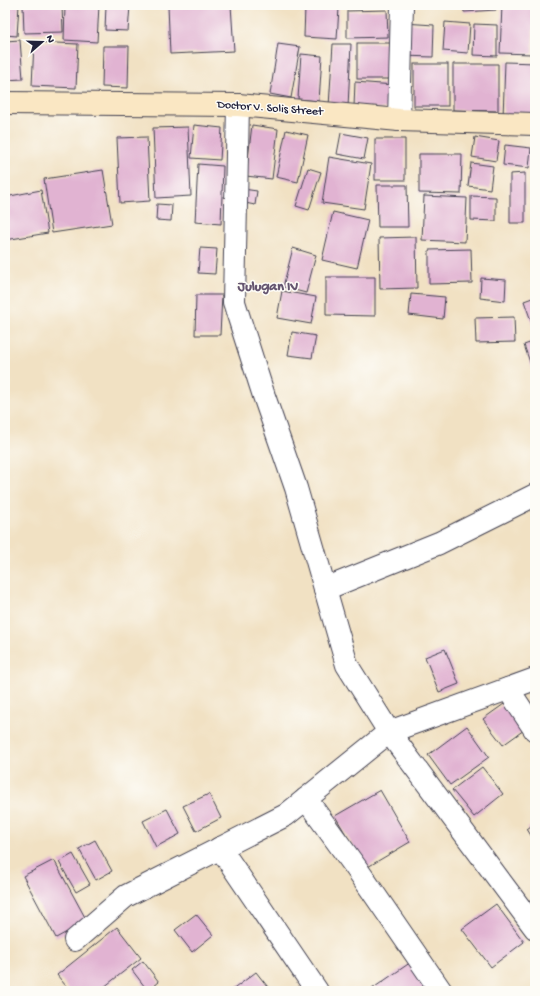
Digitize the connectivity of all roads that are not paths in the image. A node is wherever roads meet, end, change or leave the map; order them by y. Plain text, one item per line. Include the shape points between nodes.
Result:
1 (402, 5) edge
2 (5, 103) edge
3 (238, 105) junction
4 (399, 120) junction
5 (535, 124) edge
6 (535, 495) edge
7 (325, 588) junction
8 (535, 679) edge
9 (508, 689) junction
10 (535, 730) edge
11 (389, 732) junction
12 (306, 799) junction
13 (220, 848) junction
14 (535, 928) edge
15 (75, 940) dead end
16 (317, 991) edge
17 (441, 991) edge

1 - 4 street
2 - 3 street, Doctor V. Solis Street
3 - 4 street, Doctor V. Solis Street
3 - 7 street via 234,302 296,488
4 - 5 street, Doctor V. Solis Street
6 - 7 street via 439,543
7 - 11 street via 347,665
8 - 9 street
9 - 10 street
9 - 11 street
11 - 12 street
11 - 14 street
12 - 13 street via 286,815
12 - 17 street via 357,868
13 - 15 street via 126,896
13 - 16 street

